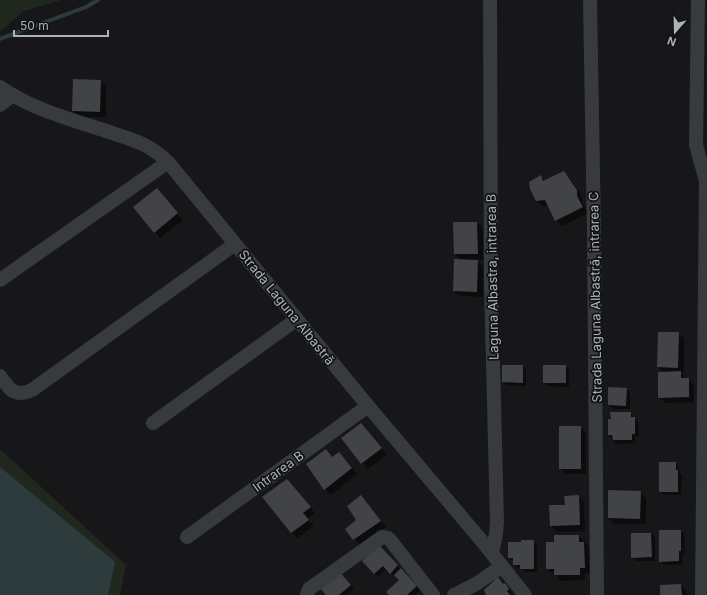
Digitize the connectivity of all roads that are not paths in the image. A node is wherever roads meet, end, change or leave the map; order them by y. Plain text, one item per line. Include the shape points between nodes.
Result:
1 (490, 0) edge
2 (590, 0) edge
3 (698, 0) edge
4 (703, 45) edge
5 (0, 87) edge
6 (13, 95) junction
7 (0, 105) edge
8 (168, 162) junction
9 (235, 244) junction
10 (0, 280) edge
11 (706, 286) edge
12 (297, 319) junction
13 (0, 376) edge
14 (706, 390) edge
15 (368, 406) junction
16 (153, 423) dead end
17 (705, 511) edge
18 (187, 537) dead end
19 (492, 554) junction
20 (502, 566) junction
21 (307, 595) edge
22 (433, 595) edge
23 (454, 595) edge
24 (525, 595) edge
25 (597, 595) edge
26 (702, 595) edge

1 - 19 street, Laguna Albastra, intrarea B via 491,283 497,522
2 - 25 street, Strada Laguna Albastră, intrarea C
3 - 4 street
4 - 11 street via 696,145 706,181
5 - 6 street, Strada Laguna Albastră
6 - 7 street
6 - 8 street, Strada Laguna Albastră via 32,105 151,147
8 - 9 street, Strada Laguna Albastră
8 - 10 street
9 - 12 street, Strada Laguna Albastră
9 - 13 street via 32,390 23,394 15,393
11 - 14 street
12 - 15 street, Strada Laguna Albastră
12 - 16 street
14 - 17 street
15 - 18 street, Intrarea B
15 - 19 street, Strada Laguna Albastră
17 - 26 street
19 - 20 street, Strada Laguna Albastră
20 - 23 street
20 - 24 street, Strada Laguna Albastră
21 - 22 street via 309,589 382,537 391,541

